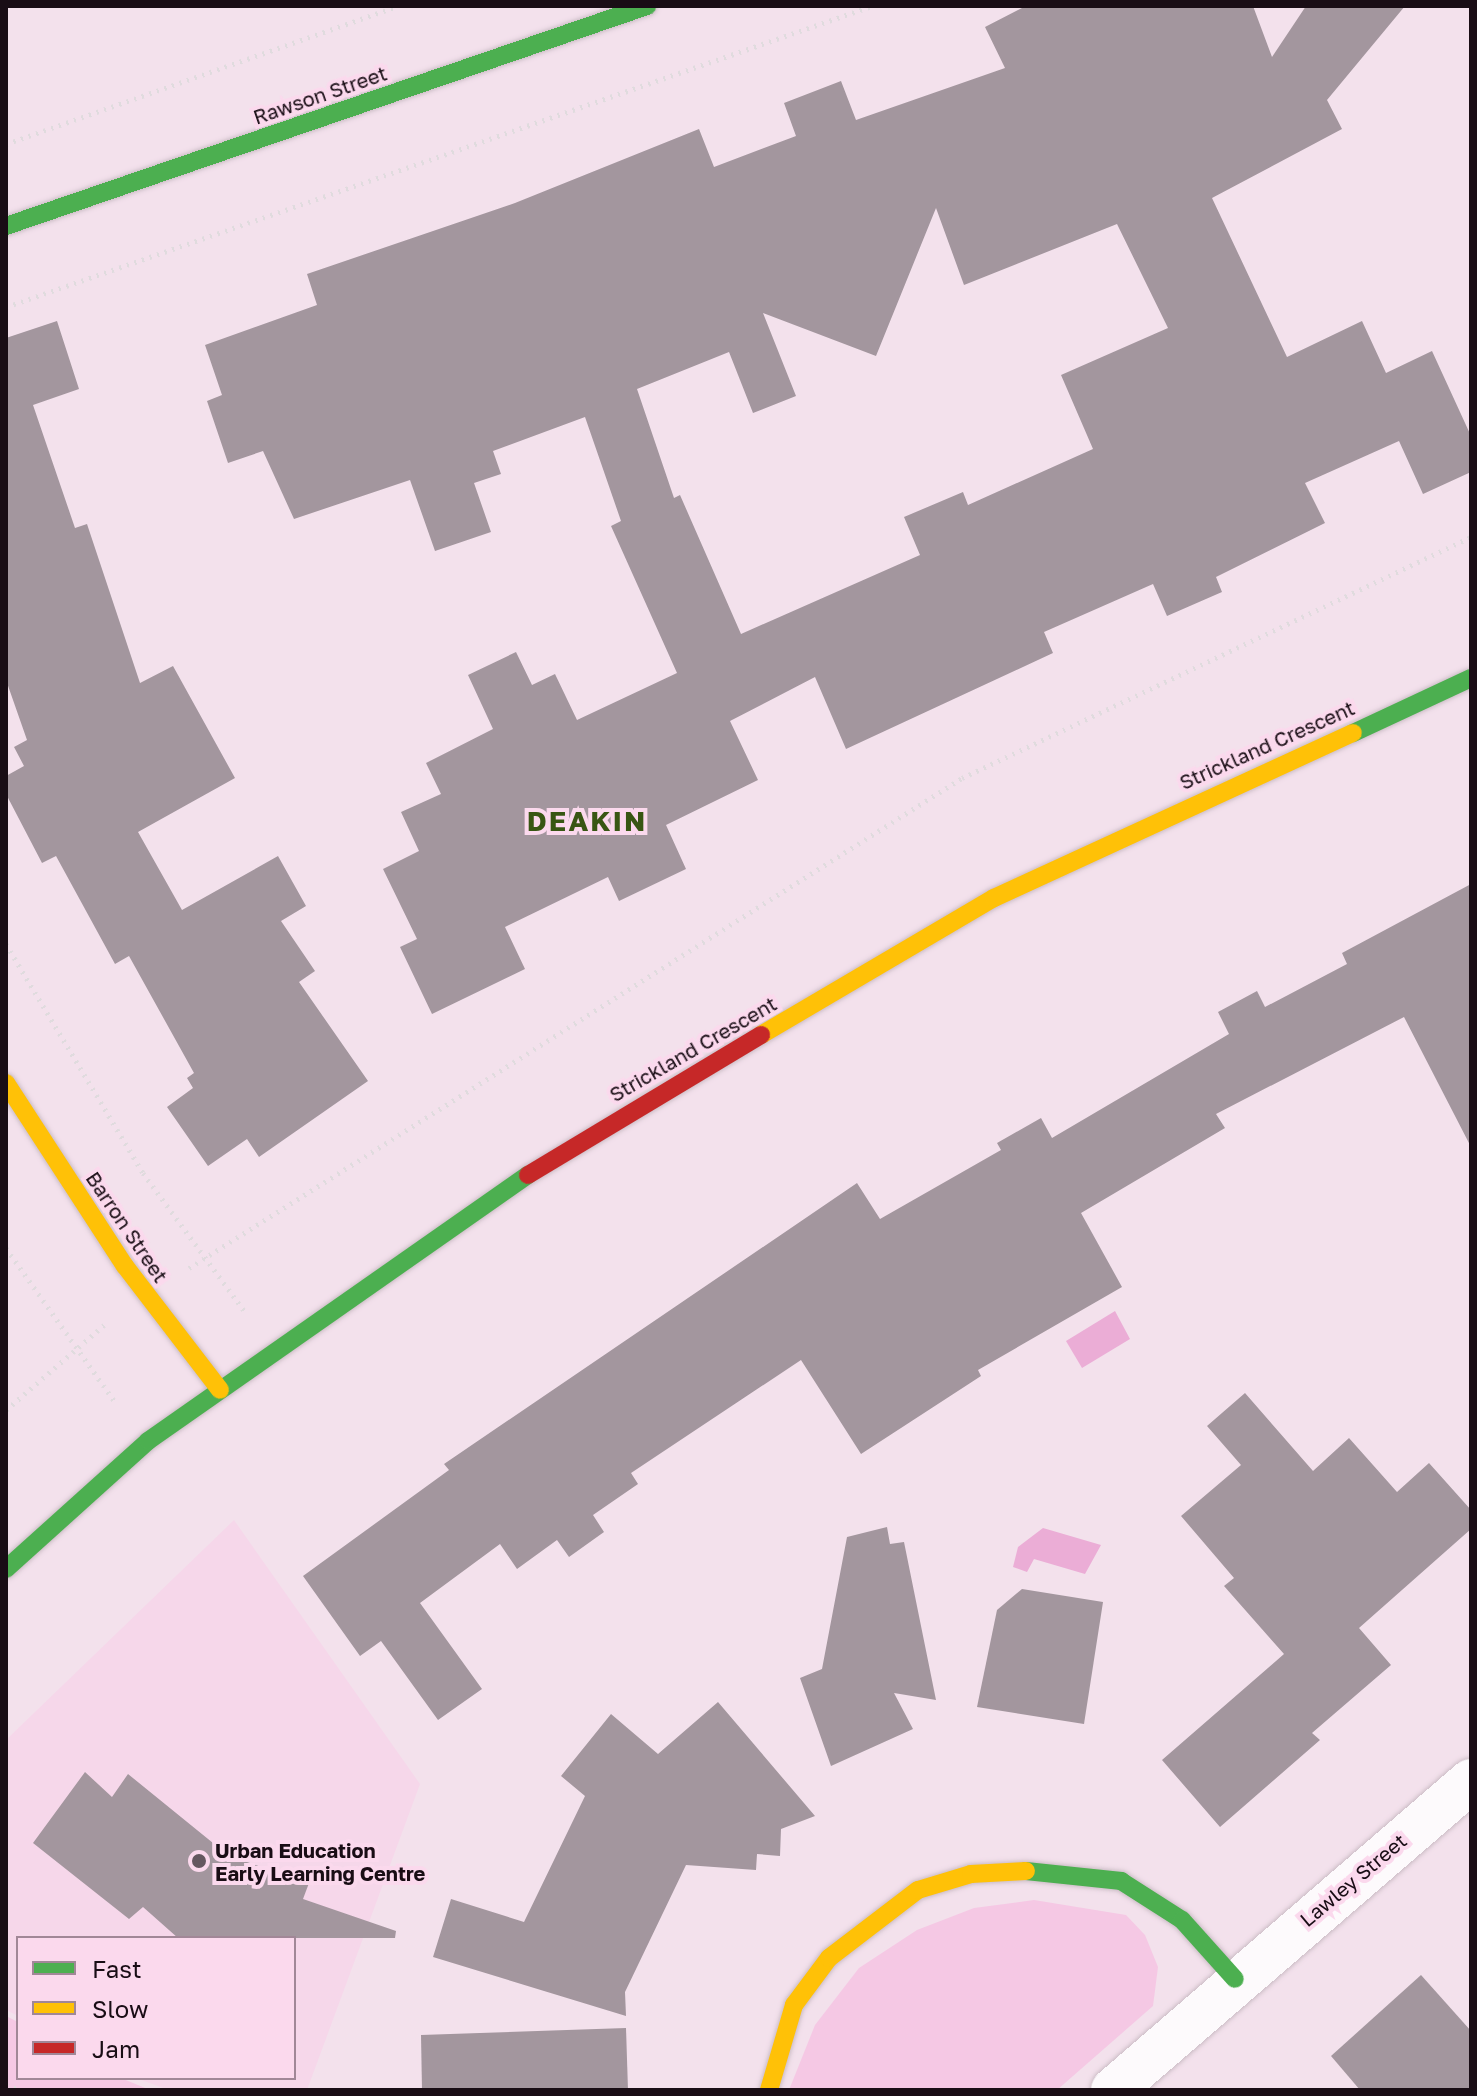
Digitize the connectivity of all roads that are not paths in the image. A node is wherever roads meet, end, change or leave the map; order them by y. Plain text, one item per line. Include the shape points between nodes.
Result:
1 (647, 6) edge
2 (6, 226) edge
3 (1471, 678) edge
4 (6, 1083) edge
5 (220, 1390) junction
6 (6, 1569) edge
7 (1471, 1781) edge
8 (1235, 1979) junction
9 (769, 2090) edge
10 (1113, 2090) edge

1 - 2 street, Rawson Street
3 - 5 street, Strickland Crescent via 994,898 555,1156
4 - 5 street, Barron Street via 147,1297
5 - 6 street, Strickland Crescent via 148,1441
7 - 8 street, Lawley Street
8 - 9 street via 1182,1920 1121,1881 1048,1870 971,1874 918,1890 829,1958 794,2005
8 - 10 street, Lawley Street

